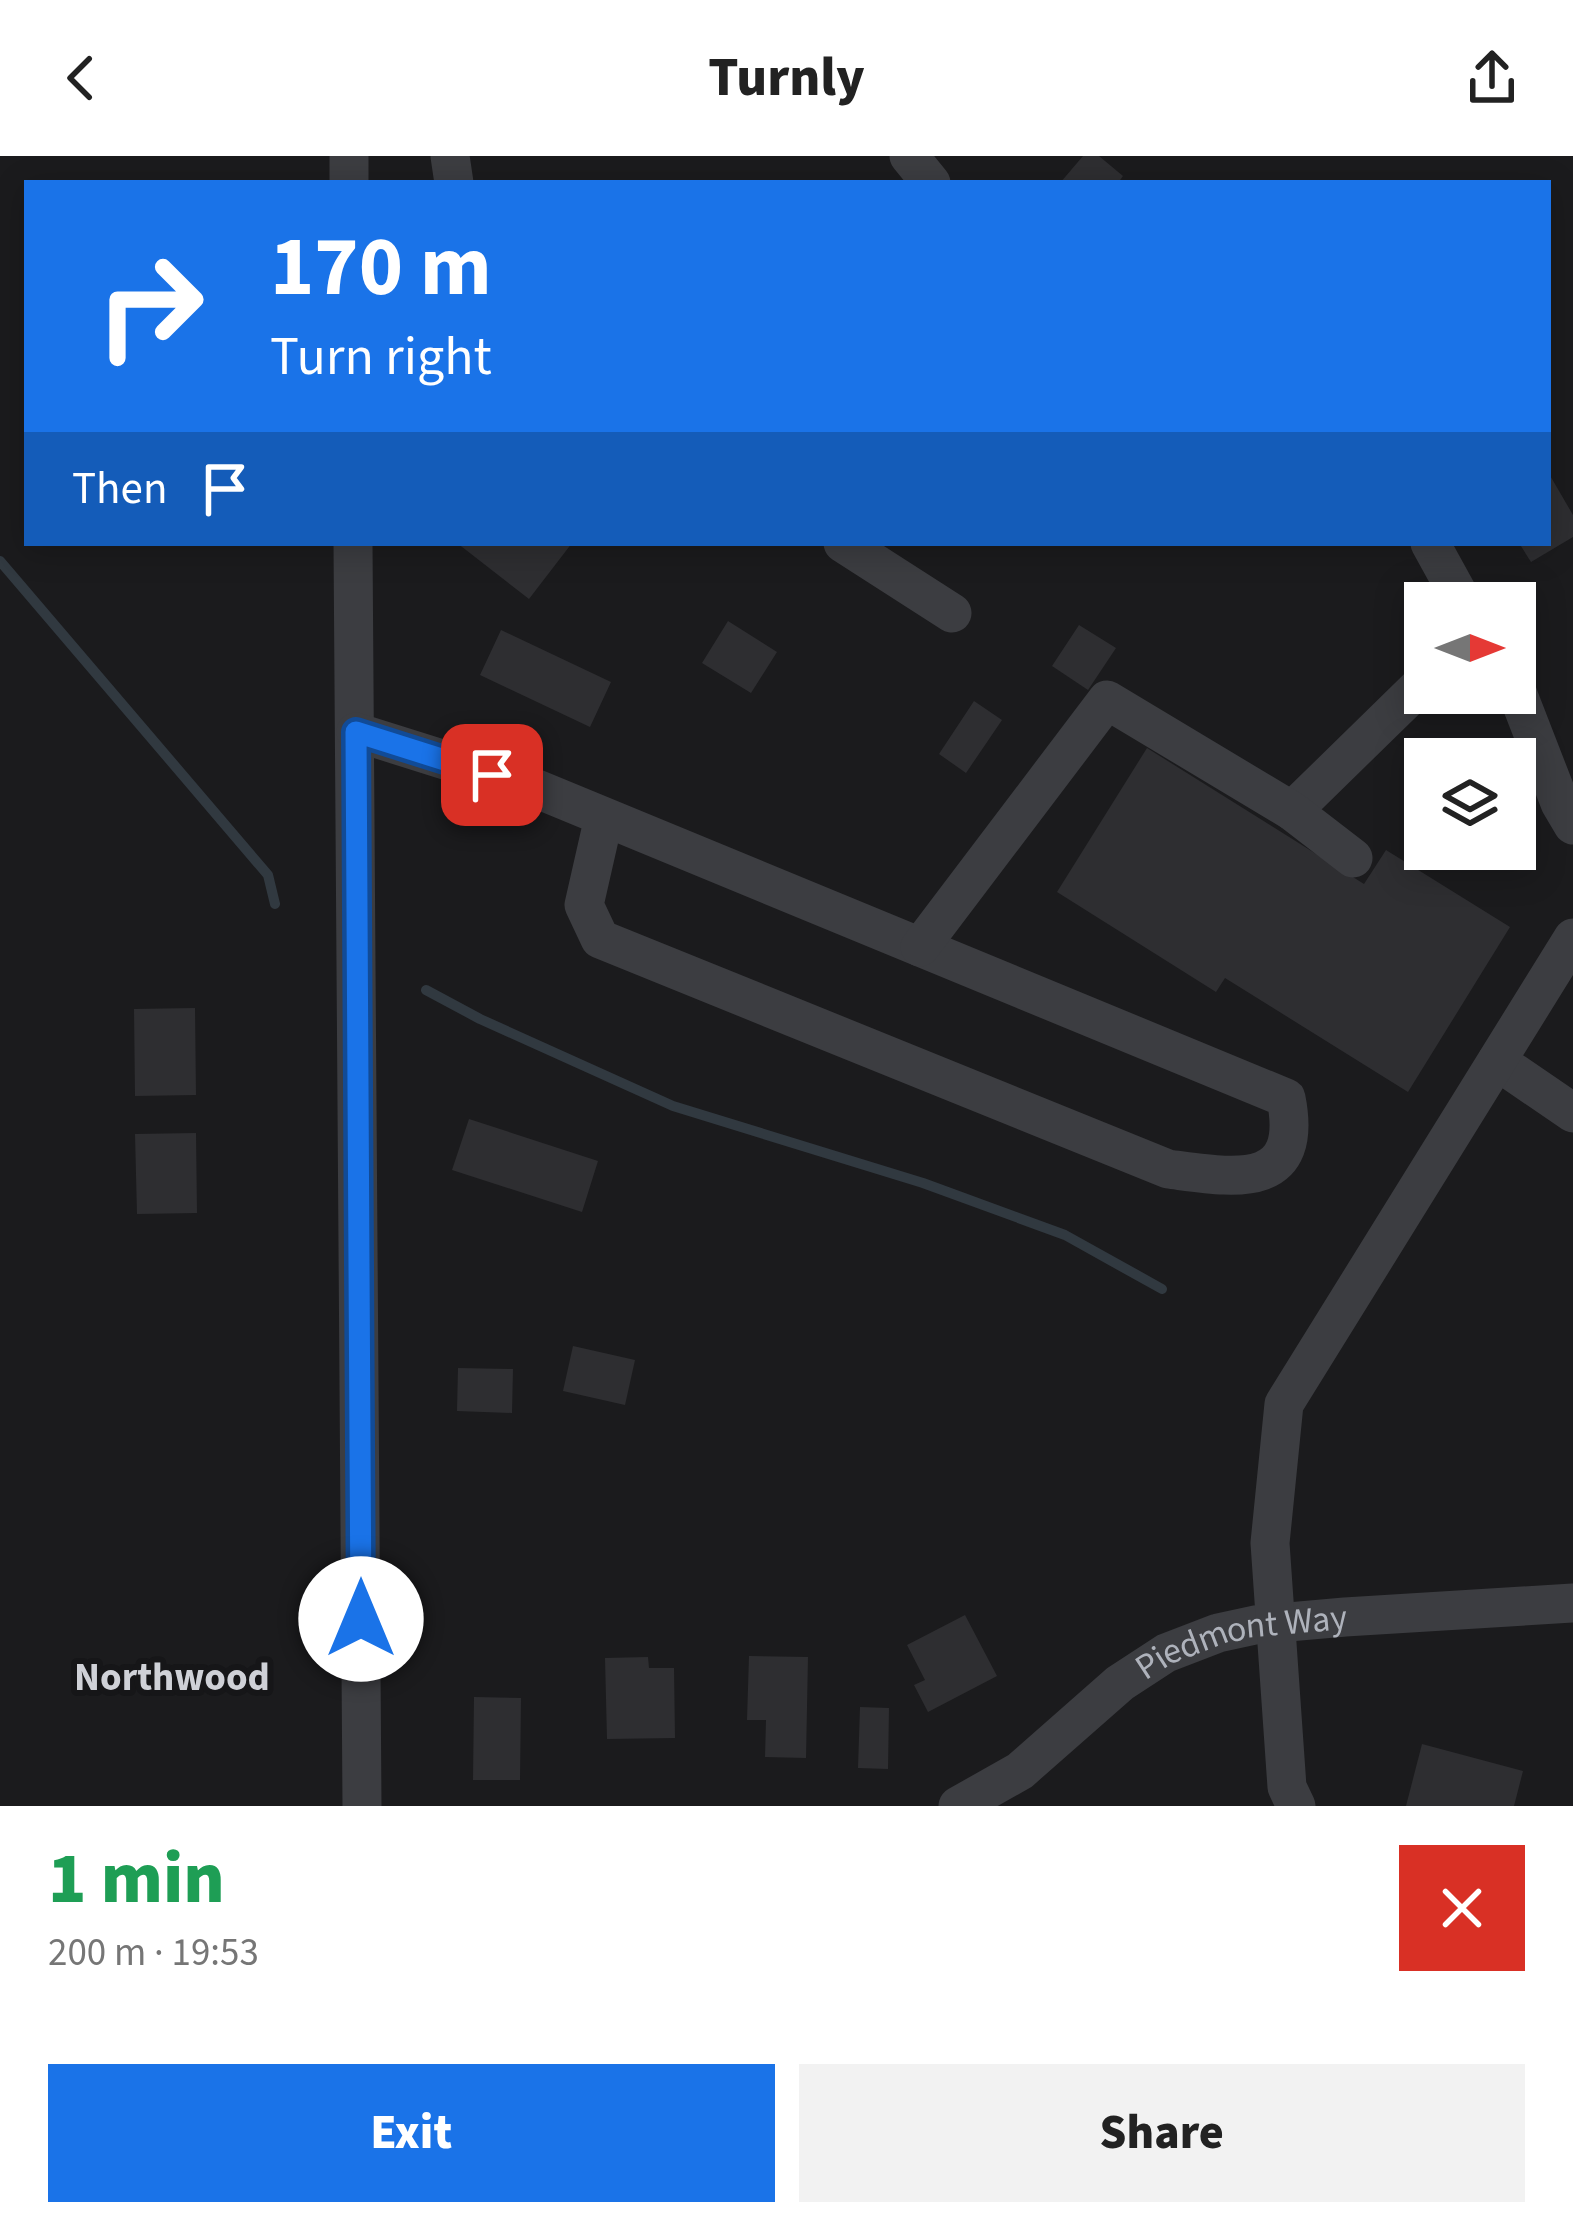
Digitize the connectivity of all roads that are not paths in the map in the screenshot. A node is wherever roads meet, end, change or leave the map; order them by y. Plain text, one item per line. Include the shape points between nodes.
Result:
1 (909, 156) edge
2 (929, 180) edge
3 (353, 546) edge
4 (848, 546) edge
5 (1432, 546) edge
6 (1451, 582) edge
7 (952, 613) dead end
8 (1404, 702) edge
9 (1525, 714) edge
10 (356, 732) junction
11 (1292, 811) junction
12 (604, 817) junction
13 (1573, 825) edge
14 (1353, 858) dead end
15 (1573, 938) edge
16 (920, 947) junction
17 (1497, 1061) junction
18 (1573, 1113) edge
19 (1573, 1603) edge
20 (1276, 1623) junction
21 (362, 1806) edge
22 (958, 1806) edge
23 (1296, 1806) edge

1 - 2 street
3 - 10 street
4 - 7 street
5 - 6 street
8 - 11 street
9 - 13 street
10 - 12 street
10 - 21 street
11 - 14 street
11 - 16 street via 1107,700
12 - 16 street
12 - 16 street via 584,904 600,939 1168,1169 1241,1178 1275,1164 1288,1144 1286,1098
15 - 17 street
17 - 18 street
17 - 20 street via 1284,1404 1270,1543
19 - 20 street, Piedmont Way
20 - 22 street, Piedmont Way via 1166,1653 1020,1771
20 - 23 street via 1287,1787

